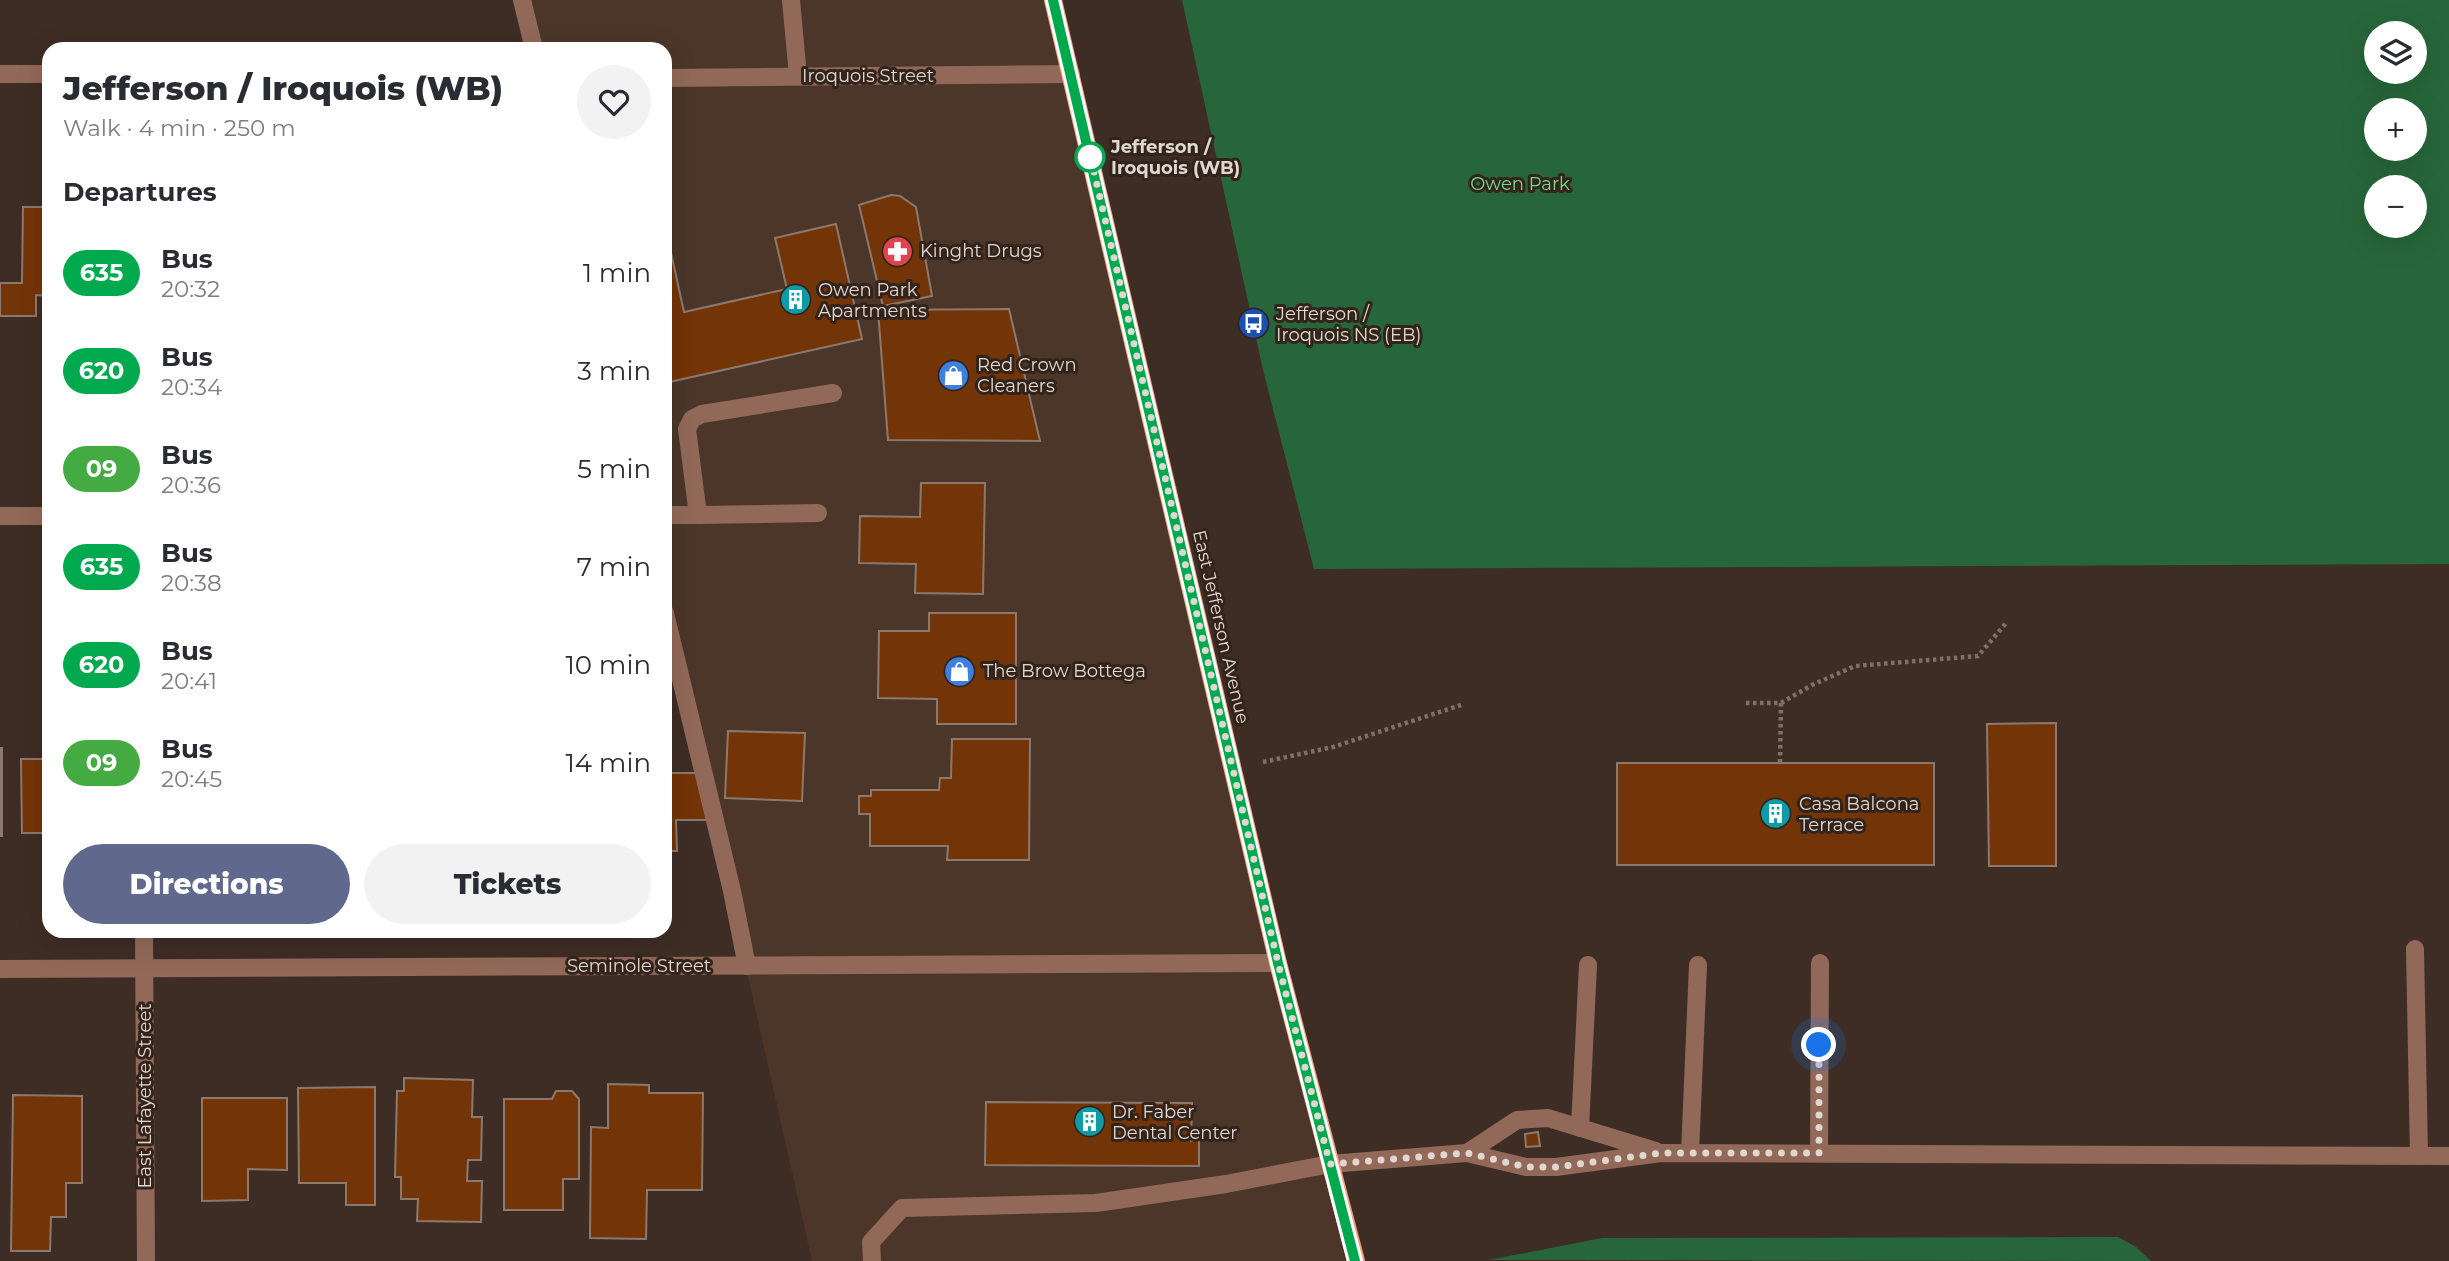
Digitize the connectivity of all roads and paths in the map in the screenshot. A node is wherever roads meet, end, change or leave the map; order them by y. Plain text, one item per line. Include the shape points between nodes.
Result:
1 (522, 0) edge
2 (791, 0) edge
3 (1053, 0) edge
4 (532, 42) edge
5 (0, 74) edge
6 (42, 74) edge
7 (1071, 74) junction
8 (799, 76) junction
9 (672, 78) edge
10 (833, 393) dead end
11 (818, 513) dead end
12 (672, 515) edge
13 (698, 515) junction
14 (0, 516) edge
15 (42, 516) edge
16 (2007, 622) dead end
17 (672, 642) edge
18 (1746, 703) dead end
19 (1781, 703) junction
20 (1461, 705) dead end
21 (1780, 763) dead end
22 (1233, 769) junction
23 (144, 938) edge
24 (2415, 949) dead end
25 (1278, 963) junction
26 (1820, 963) dead end
27 (1588, 965) dead end
28 (1698, 965) dead end
29 (747, 966) junction
30 (0, 969) edge
31 (144, 969) junction
32 (1580, 1128) junction
33 (1467, 1153) junction
34 (1661, 1153) junction
35 (1690, 1153) junction
36 (1819, 1153) junction
37 (2419, 1156) junction
38 (2449, 1156) edge
39 (1330, 1164) junction
40 (146, 1261) edge
41 (872, 1261) edge
42 (1356, 1261) edge

1 - 4 street
2 - 8 street
3 - 7 main road, East Jefferson Avenue
5 - 6 street
7 - 8 street, Iroquois Street
7 - 22 main road, East Jefferson Avenue
8 - 9 street, Iroquois Street
10 - 13 street via 692,419 687,429
11 - 13 street
12 - 13 street
14 - 15 street
16 - 19 path via 1978,656 1855,666
17 - 29 street
18 - 19 path
19 - 21 path
20 - 22 path via 1334,747
22 - 25 main road, East Jefferson Avenue
23 - 31 street, East Lafayette Street
24 - 37 street
25 - 29 street, Seminole Street
25 - 39 main road, East Jefferson Avenue
26 - 36 street
27 - 32 street
28 - 35 street
29 - 31 street, Seminole Street
30 - 31 street, Seminole Street
31 - 40 street, East Lafayette Street
32 - 33 street via 1548,1118 1517,1120
32 - 34 street
33 - 34 street via 1526,1167
33 - 39 street
34 - 35 street
35 - 36 street
36 - 37 street
37 - 38 street
39 - 41 street via 1096,1203 902,1208 871,1242
39 - 42 main road, East Jefferson Avenue

